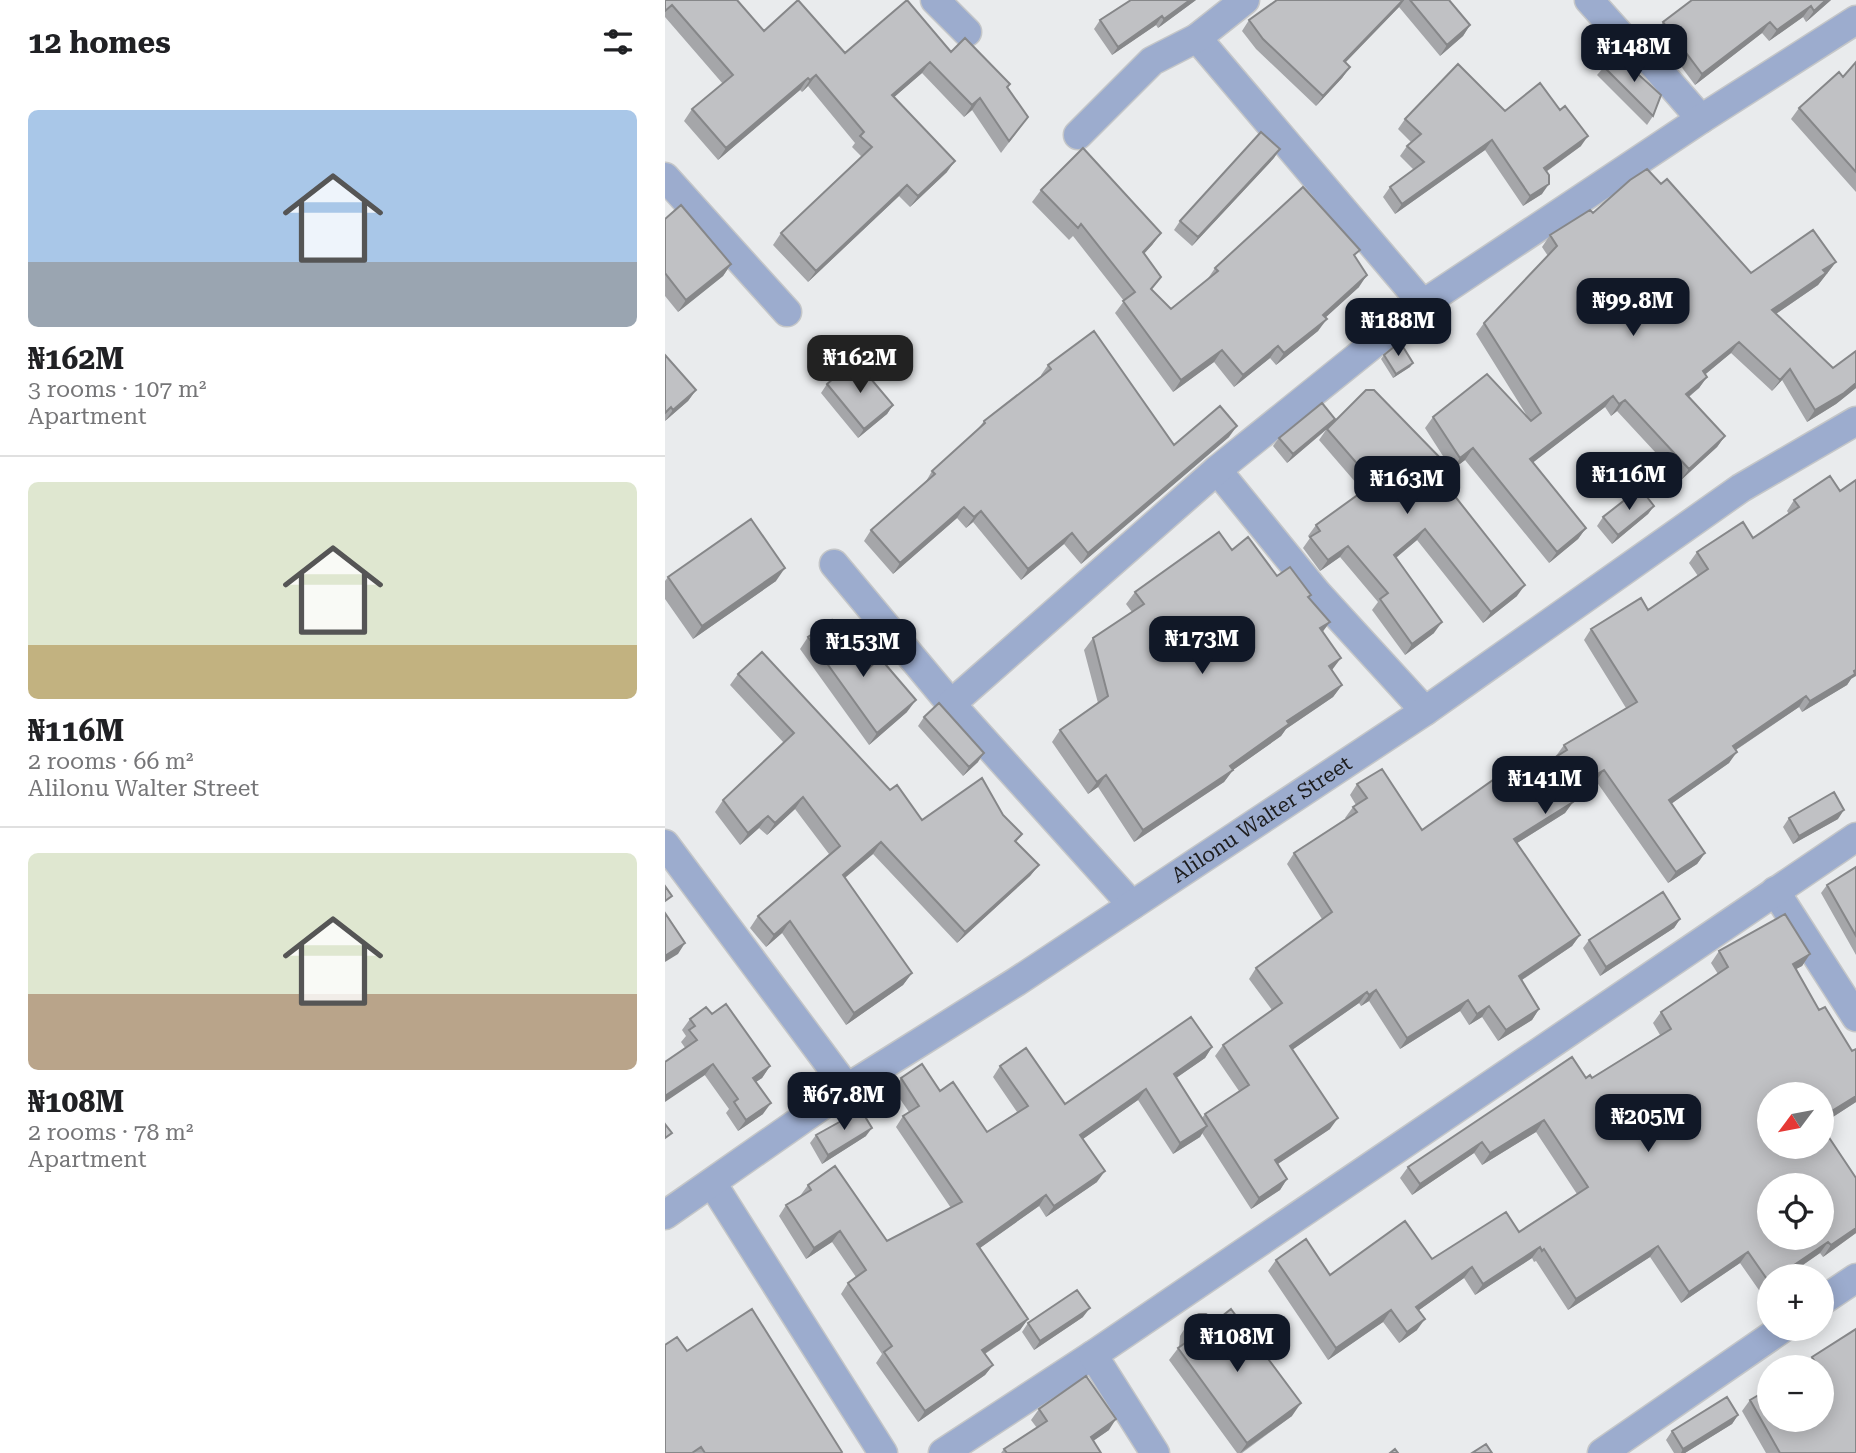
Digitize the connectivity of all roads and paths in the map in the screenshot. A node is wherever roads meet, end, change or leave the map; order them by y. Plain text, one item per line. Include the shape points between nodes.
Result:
1 (935, 0) edge
2 (1245, 0) edge
3 (1590, 0) edge
4 (1856, 20) edge
5 (967, 32) dead end
6 (1197, 38) junction
7 (1700, 119) junction
8 (1078, 135) dead end
9 (665, 177) edge
10 (1423, 304) junction
11 (787, 312) dead end
12 (1856, 421) edge
13 (1217, 470) junction
14 (834, 564) dead end
15 (951, 704) junction
16 (1425, 712) junction
17 (1856, 837) edge
18 (665, 844) edge
19 (1775, 891) junction
20 (1132, 905) junction
21 (1856, 1017) edge
22 (847, 1088) junction
23 (712, 1183) junction
24 (665, 1215) edge
25 (1856, 1278) edge
26 (1834, 1293) edge
27 (1764, 1341) edge
28 (1093, 1355) junction
29 (883, 1453) edge
30 (943, 1453) edge
31 (1155, 1453) edge
32 (1602, 1453) edge

1 - 5 street
2 - 6 street
3 - 7 street
4 - 7 street
6 - 8 street via 1152,61
6 - 10 street
7 - 10 street
9 - 11 street
10 - 13 street
12 - 16 street, Alilonu Walter Street via 1741,488
13 - 15 street
13 - 16 street via 1317,593
14 - 15 street
15 - 20 street
16 - 20 street, Alilonu Walter Street
17 - 19 street
18 - 22 street
19 - 21 street
19 - 28 street
20 - 22 street, Alilonu Walter Street
22 - 23 street, Alilonu Walter Street
23 - 24 street, Alilonu Walter Street
23 - 29 street
25 - 26 street
27 - 32 street
28 - 30 street
28 - 31 street

